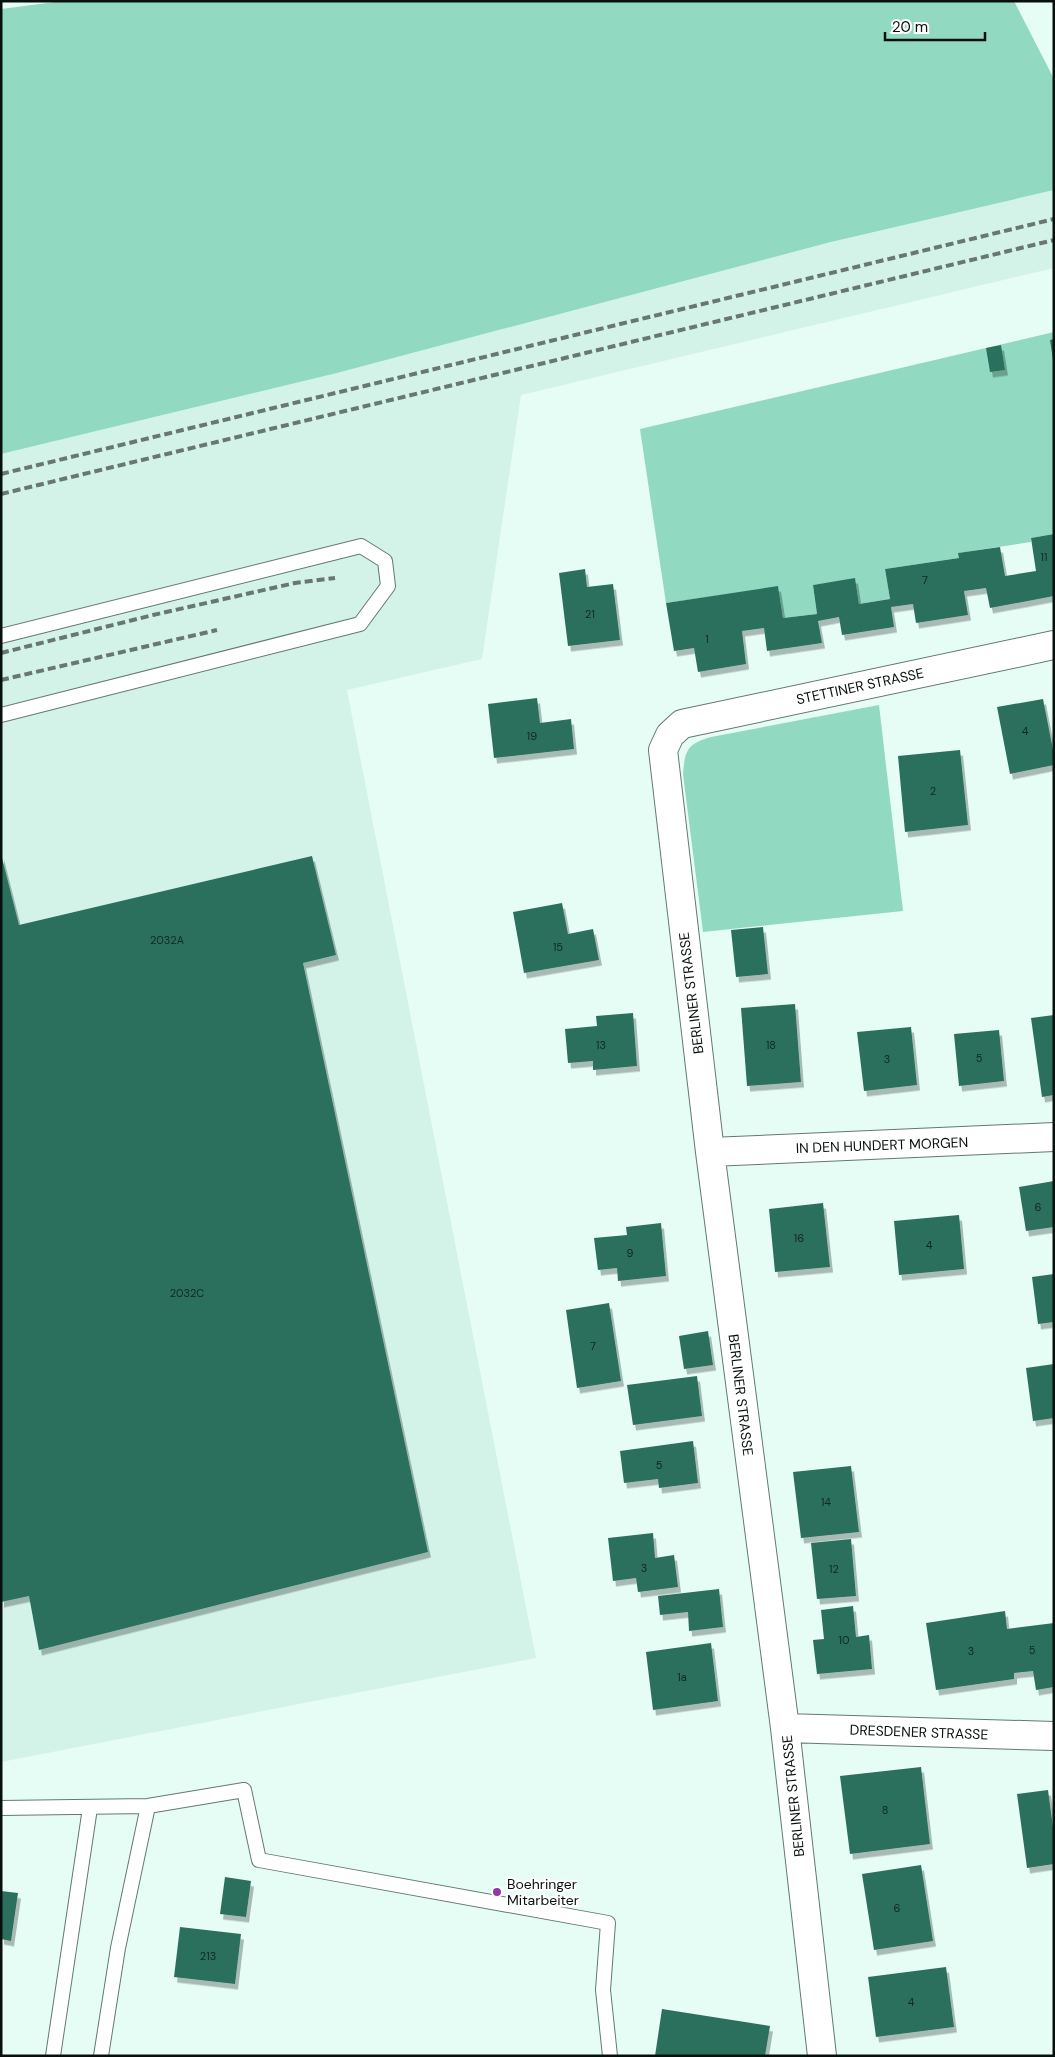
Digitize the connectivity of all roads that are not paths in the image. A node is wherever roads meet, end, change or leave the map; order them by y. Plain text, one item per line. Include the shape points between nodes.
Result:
1 (1, 636) edge
2 (1054, 645) edge
3 (1, 715) edge
4 (670, 734) joint
5 (1054, 1137) edge
6 (710, 1152) junction
7 (785, 1728) junction
8 (1054, 1736) edge
9 (148, 1806) junction
10 (1, 1808) edge
11 (90, 1808) junction
12 (53, 2056) edge
13 (101, 2056) edge
14 (610, 2056) edge
15 (822, 2056) edge

1 - 3 lane via 361,546 385,561 388,586 360,624
2 - 4 street, STETTINER STRASSE via 682,724
4 - 6 street, BERLINER STRASSE via 664,750
5 - 6 street, IN DEN HUNDERT MORGEN
6 - 7 street, BERLINER STRASSE
7 - 8 street, DRESDENER STRASSE
7 - 15 street, BERLINER STRASSE
9 - 11 lane
9 - 13 lane via 118,1948
9 - 14 lane via 244,1790 259,1860 608,1923 603,1990
10 - 11 lane
11 - 12 lane

